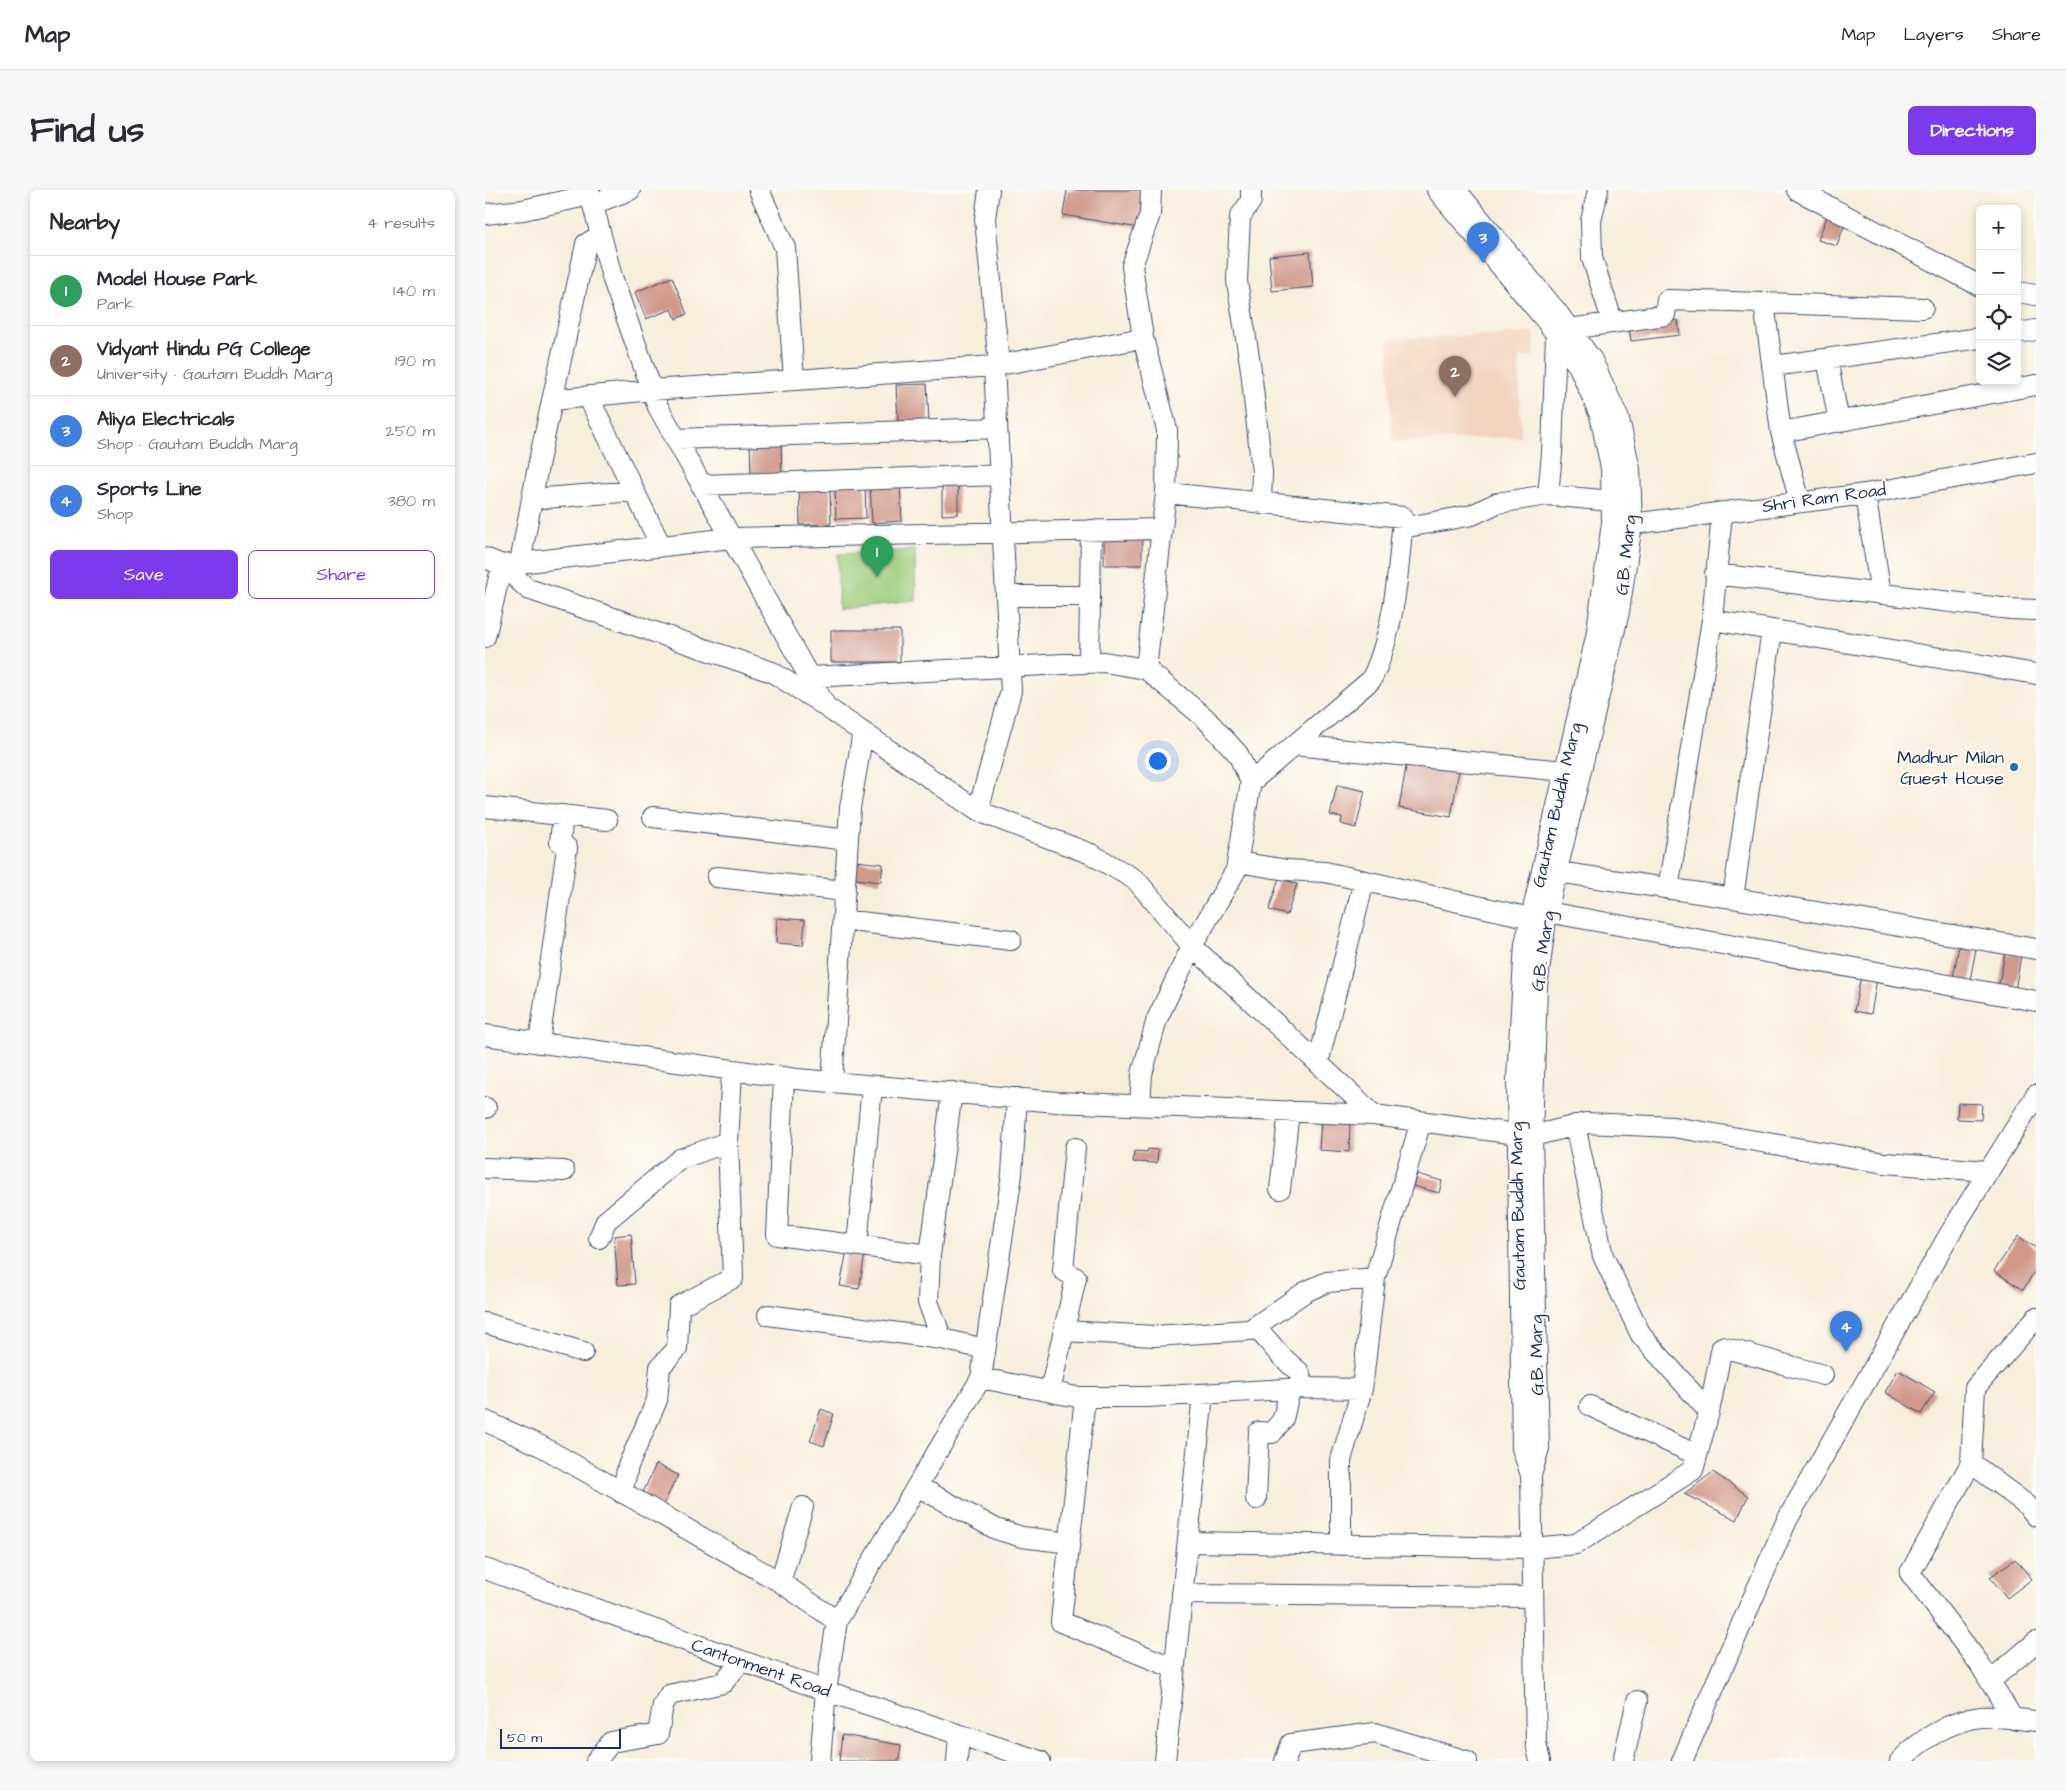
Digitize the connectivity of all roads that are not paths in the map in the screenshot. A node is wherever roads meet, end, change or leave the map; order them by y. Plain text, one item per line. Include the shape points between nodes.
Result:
1 (630, 190) edge
2 (759, 190) edge
3 (989, 190) edge
4 (1151, 190) edge
5 (1251, 190) edge
6 (1437, 190) edge
7 (1456, 190) edge
8 (1598, 190) edge
9 (1797, 190) edge
10 (590, 196) edge
11 (485, 214) edge
12 (601, 235) junction
13 (1976, 284) edge
14 (2021, 293) edge
15 (2036, 295) edge
16 (1764, 303) junction
17 (1923, 308) dead end
18 (1613, 323) junction
19 (2036, 330) edge
20 (1563, 332) junction
21 (2021, 332) edge
22 (1143, 338) junction
23 (1976, 339) edge
24 (1827, 358) junction
25 (996, 366) junction
26 (1772, 366) junction
27 (794, 380) junction
28 (2036, 385) edge
29 (652, 390) junction
30 (588, 396) junction
31 (552, 400) junction
32 (1839, 422) junction
33 (997, 428) junction
34 (1781, 432) junction
35 (676, 439) junction
36 (2036, 463) edge
37 (999, 475) junction
38 (701, 485) junction
39 (634, 491) junction
40 (1166, 493) junction
41 (1865, 494) junction
42 (1548, 495) junction
43 (532, 499) junction
44 (1611, 501) junction
45 (1799, 502) junction
46 (1261, 504) junction
47 (1722, 513) junction
48 (1611, 523) junction
49 (1632, 524) junction
50 (1402, 528) junction
51 (1162, 529) junction
52 (1091, 530) junction
53 (1002, 532) junction
54 (731, 538) junction
55 (661, 546) junction
56 (502, 562) edge
57 (1715, 574) junction
58 (1881, 594) junction
59 (1006, 596) junction
60 (1090, 596) junction
61 (2036, 610) edge
62 (1712, 620) junction
63 (1773, 630) junction
64 (485, 637) edge
65 (1089, 663) junction
66 (1009, 667) junction
67 (1146, 669) junction
68 (2036, 674) edge
69 (810, 677) junction
70 (826, 706) junction
71 (863, 732) junction
72 (1294, 745) junction
73 (1565, 771) junction
74 (1251, 782) junction
75 (485, 807) edge
76 (978, 811) junction
77 (563, 815) junction
78 (653, 817) dead end
79 (607, 820) dead end
80 (848, 840) junction
81 (1238, 862) junction
82 (1549, 871) junction
83 (717, 877) dead end
84 (1364, 881) junction
85 (1668, 889) junction
86 (845, 891) junction
87 (1733, 898) junction
88 (1539, 915) junction
89 (843, 920) junction
90 (1011, 940) dead end
91 (1192, 946) junction
92 (2036, 946) edge
93 (2036, 1001) edge
94 (485, 1035) edge
95 (539, 1043) junction
96 (1318, 1063) junction
97 (733, 1070) junction
98 (784, 1078) junction
99 (832, 1082) junction
100 (872, 1086) junction
101 (951, 1092) junction
102 (2036, 1094) edge
103 (1017, 1098) junction
104 (1140, 1105) junction
105 (1289, 1111) junction
106 (1374, 1115) junction
107 (1421, 1121) junction
108 (1575, 1126) junction
109 (1524, 1135) junction
110 (727, 1142) junction
111 (1075, 1148) dead end
112 (485, 1168) edge
113 (564, 1171) dead end
114 (1987, 1171) junction
115 (1280, 1189) dead end
116 (599, 1238) dead end
117 (857, 1245) junction
118 (930, 1255) junction
119 (1375, 1278) junction
120 (769, 1315) dead end
121 (2036, 1318) edge
122 (485, 1323) edge
123 (1255, 1326) junction
124 (1064, 1331) junction
125 (942, 1339) junction
126 (985, 1349) junction
127 (583, 1352) dead end
128 (1823, 1376) dead end
129 (981, 1378) junction
130 (1297, 1389) junction
131 (1362, 1389) junction
132 (1050, 1392) junction
133 (1203, 1394) junction
134 (1085, 1397) junction
135 (1590, 1406) dead end
136 (1709, 1412) junction
137 (485, 1421) edge
138 (1697, 1455) junction
139 (1971, 1463) junction
140 (917, 1486) junction
141 (622, 1493) junction
142 (1256, 1499) dead end
143 (803, 1507) dead end
144 (2036, 1516) edge
145 (1188, 1542) junction
146 (1070, 1543) junction
147 (1341, 1545) junction
148 (1532, 1548) junction
149 (485, 1569) edge
150 (780, 1582) junction
151 (1182, 1594) junction
152 (1533, 1597) junction
153 (837, 1621) junction
154 (2036, 1642) edge
155 (741, 1661) junction
156 (1174, 1668) junction
157 (1990, 1681) junction
158 (826, 1691) junction
159 (1637, 1701) dead end
160 (2013, 1719) junction
161 (2036, 1721) edge
162 (959, 1735) junction
163 (596, 1761) edge
164 (820, 1761) edge
165 (957, 1761) edge
166 (1040, 1761) edge
167 (1165, 1761) edge
168 (1285, 1761) edge
169 (1467, 1761) edge
170 (1540, 1761) edge
171 (1623, 1761) edge
172 (1682, 1761) edge
173 (1900, 1761) edge

1 - 10 street
2 - 27 street via 785,248
3 - 25 street via 985,220
4 - 22 street via 1150,214 1132,266
5 - 46 street via 1251,202 1240,217 1237,281 1262,472
6 - 20 street, Gautam Buddh Marg
7 - 20 street, G.B. Marg
8 - 18 street via 1591,221 1592,258
9 - 13 street
10 - 11 street
10 - 12 street
12 - 29 street via 612,277
12 - 31 street via 586,244
14 - 15 street
16 - 17 street
16 - 18 street via 1667,300 1665,315
16 - 26 street
18 - 20 street
19 - 21 street
20 - 42 street
20 - 44 street, Gautam Buddh Marg via 1600,416 1611,468
20 - 49 street, G.B. Marg via 1592,360 1619,418 1630,468
22 - 25 street
22 - 40 street via 1167,430
23 - 24 street
24 - 26 street
24 - 32 street
25 - 27 street
25 - 33 street
26 - 34 street
27 - 29 street
28 - 32 street
29 - 30 street
29 - 35 street
30 - 31 street
30 - 39 street
31 - 43 street
32 - 34 street
33 - 35 street
33 - 37 street
34 - 45 street
35 - 38 street
36 - 41 street, Shri Ram Road
37 - 38 street
37 - 53 street
38 - 54 street
39 - 43 street
39 - 55 street
40 - 46 street
40 - 51 street
41 - 45 street, Shri Ram Road
41 - 58 street
42 - 44 street
42 - 50 street via 1497,502 1473,515
43 - 56 street
44 - 48 street, Gautam Buddh Marg
45 - 47 street, Shri Ram Road
46 - 50 street via 1403,518
47 - 49 street, Shri Ram Road
47 - 57 street
48 - 49 street, Shri Ram Road
48 - 73 street, Gautam Buddh Marg via 1596,637
49 - 82 street, G.B. Marg via 1619,612
50 - 72 street via 1399,565 1382,658 1371,680
51 - 52 street
51 - 67 street
52 - 53 street
52 - 60 street
53 - 54 street
53 - 59 street
54 - 55 street
54 - 69 street
55 - 56 street
56 - 64 street
56 - 70 street via 528,589 772,672
57 - 58 street
57 - 62 street
58 - 61 street
59 - 60 street
59 - 66 street
60 - 65 street
62 - 63 street
62 - 85 street
63 - 68 street
63 - 87 street
65 - 66 street
65 - 67 street via 1104,662
66 - 69 street
66 - 76 street via 1011,691
67 - 74 street via 1205,718 1237,754
69 - 70 street
70 - 71 street
71 - 76 street
71 - 80 street
72 - 73 street
72 - 74 street
73 - 82 street, Gautam Buddh Marg
74 - 81 street
75 - 77 street
76 - 91 street via 1091,854 1136,880
77 - 79 street
77 - 95 street via 560,842 567,848
78 - 80 street
80 - 86 street
81 - 84 street via 1325,872
81 - 91 street
82 - 85 street
82 - 88 street, G.B. Marg
83 - 86 street
84 - 88 street
84 - 96 street
85 - 87 street
86 - 89 street
87 - 92 street
88 - 93 street
88 - 109 street, Gautam Buddh Marg via 1525,944 1519,1023
89 - 90 street
89 - 99 street
91 - 96 street
91 - 104 street via 1157,1019 1142,1074
94 - 95 street
95 - 97 street
96 - 106 street
97 - 98 street
97 - 110 street
98 - 99 street
98 - 117 street via 777,1235
99 - 100 street
100 - 101 street
100 - 117 street
101 - 103 street
101 - 118 street
102 - 114 street
103 - 104 street
103 - 126 street via 1012,1174
104 - 105 street
105 - 106 street
105 - 115 street
106 - 107 street
107 - 109 street
107 - 119 street
108 - 109 street
108 - 114 street via 1586,1123 1673,1127 1885,1163
108 - 136 street via 1603,1256 1641,1335
109 - 148 street, Gautam Buddh Marg via 1521,1448 1531,1475
110 - 116 street via 680,1159 606,1221
110 - 141 street via 733,1278 679,1306 677,1349 660,1367 657,1400 629,1466
111 - 124 street via 1063,1270 1076,1278
112 - 113 street
114 - 172 street via 1787,1520
117 - 118 street
118 - 125 street via 928,1302
119 - 123 street via 1327,1282 1305,1292
119 - 131 street
120 - 125 street
121 - 139 street via 1975,1388
122 - 127 street
123 - 124 street via 1234,1332 1155,1336
123 - 130 street via 1299,1372
124 - 132 street
125 - 126 street
126 - 129 street
128 - 136 street via 1723,1347
129 - 132 street
129 - 140 street
130 - 131 street
130 - 133 street
130 - 142 street via 1283,1419 1272,1433 1259,1432
131 - 147 street via 1341,1460
132 - 134 street
133 - 134 street
133 - 145 street
134 - 146 street
135 - 138 street
136 - 138 street
137 - 141 street via 541,1446
138 - 148 street via 1693,1470 1576,1544
139 - 144 street via 2027,1505
139 - 157 street via 1911,1573
140 - 146 street via 997,1529 1021,1537
140 - 153 street
141 - 150 street
143 - 150 street
145 - 147 street
145 - 151 street
146 - 156 street via 1061,1622
147 - 148 street
148 - 152 street, Gautam Buddh Marg
149 - 155 street, Cantonment Road
150 - 153 street
151 - 152 street
151 - 156 street
152 - 170 street, Gautam Buddh Marg via 1536,1744
153 - 158 street
154 - 157 street
155 - 158 street, Cantonment Road
155 - 163 street via 723,1683 669,1695 663,1705 658,1734 611,1742
156 - 167 street
157 - 160 street
158 - 162 street, Cantonment Road
158 - 164 street
159 - 171 street
160 - 161 street
160 - 173 street via 1981,1717 1947,1727 1915,1745
162 - 165 street
162 - 166 street, Cantonment Road
168 - 169 street via 1291,1744 1375,1732

